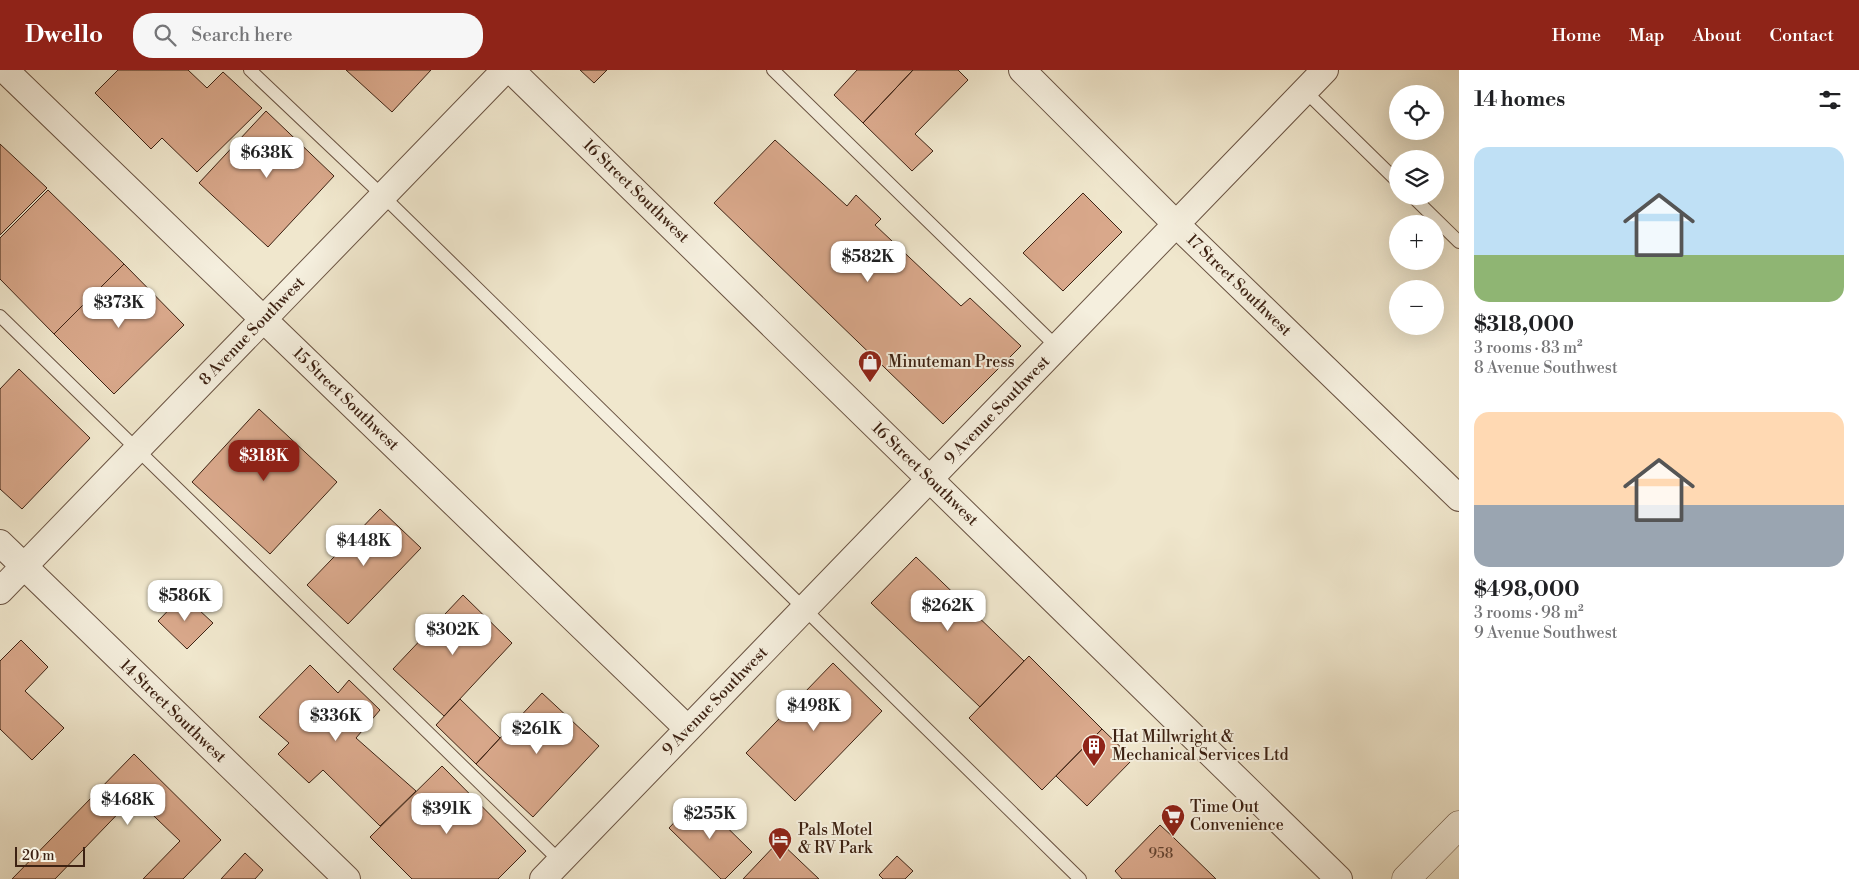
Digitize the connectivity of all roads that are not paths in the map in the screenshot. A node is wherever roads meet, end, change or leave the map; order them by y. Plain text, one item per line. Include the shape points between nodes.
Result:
1 (4, 70) edge
2 (250, 70) edge
3 (505, 70) edge
4 (511, 70) edge
5 (773, 70) edge
6 (1022, 70) edge
7 (1313, 78) edge
8 (1389, 171) edge
9 (383, 196) junction
10 (1421, 205) edge
11 (1177, 225) junction
12 (1459, 242) edge
13 (0, 316) edge
14 (263, 319) junction
15 (1058, 347) junction
16 (137, 450) junction
17 (930, 479) junction
18 (1459, 498) edge
19 (0, 543) edge
20 (24, 566) junction
21 (0, 591) edge
22 (804, 609) junction
23 (688, 729) junction
24 (1459, 825) edge
25 (552, 870) edge
26 (347, 879) edge
27 (1080, 879) edge
28 (1340, 879) edge
29 (1406, 879) edge

1 - 14 street, 15 Street Southwest
2 - 9 lane
3 - 9 street, 8 Avenue Southwest
4 - 17 street, 16 Street Southwest
5 - 15 lane
6 - 11 street, 17 Street Southwest
7 - 8 lane
7 - 11 street, 9 Avenue Southwest
9 - 14 street, 8 Avenue Southwest
9 - 22 lane
10 - 12 lane
11 - 15 street, 9 Avenue Southwest
11 - 18 street, 17 Street Southwest
13 - 16 lane
14 - 16 street, 8 Avenue Southwest
14 - 23 street, 15 Street Southwest
15 - 17 street, 9 Avenue Southwest
16 - 20 street, 8 Avenue Southwest
16 - 25 lane
17 - 22 street, 9 Avenue Southwest
17 - 28 street, 16 Street Southwest
19 - 20 street, 14 Street Southwest
20 - 21 street, 8 Avenue Southwest
20 - 26 street, 14 Street Southwest
22 - 23 street, 9 Avenue Southwest
22 - 27 lane
23 - 25 street, 9 Avenue Southwest
24 - 29 street

